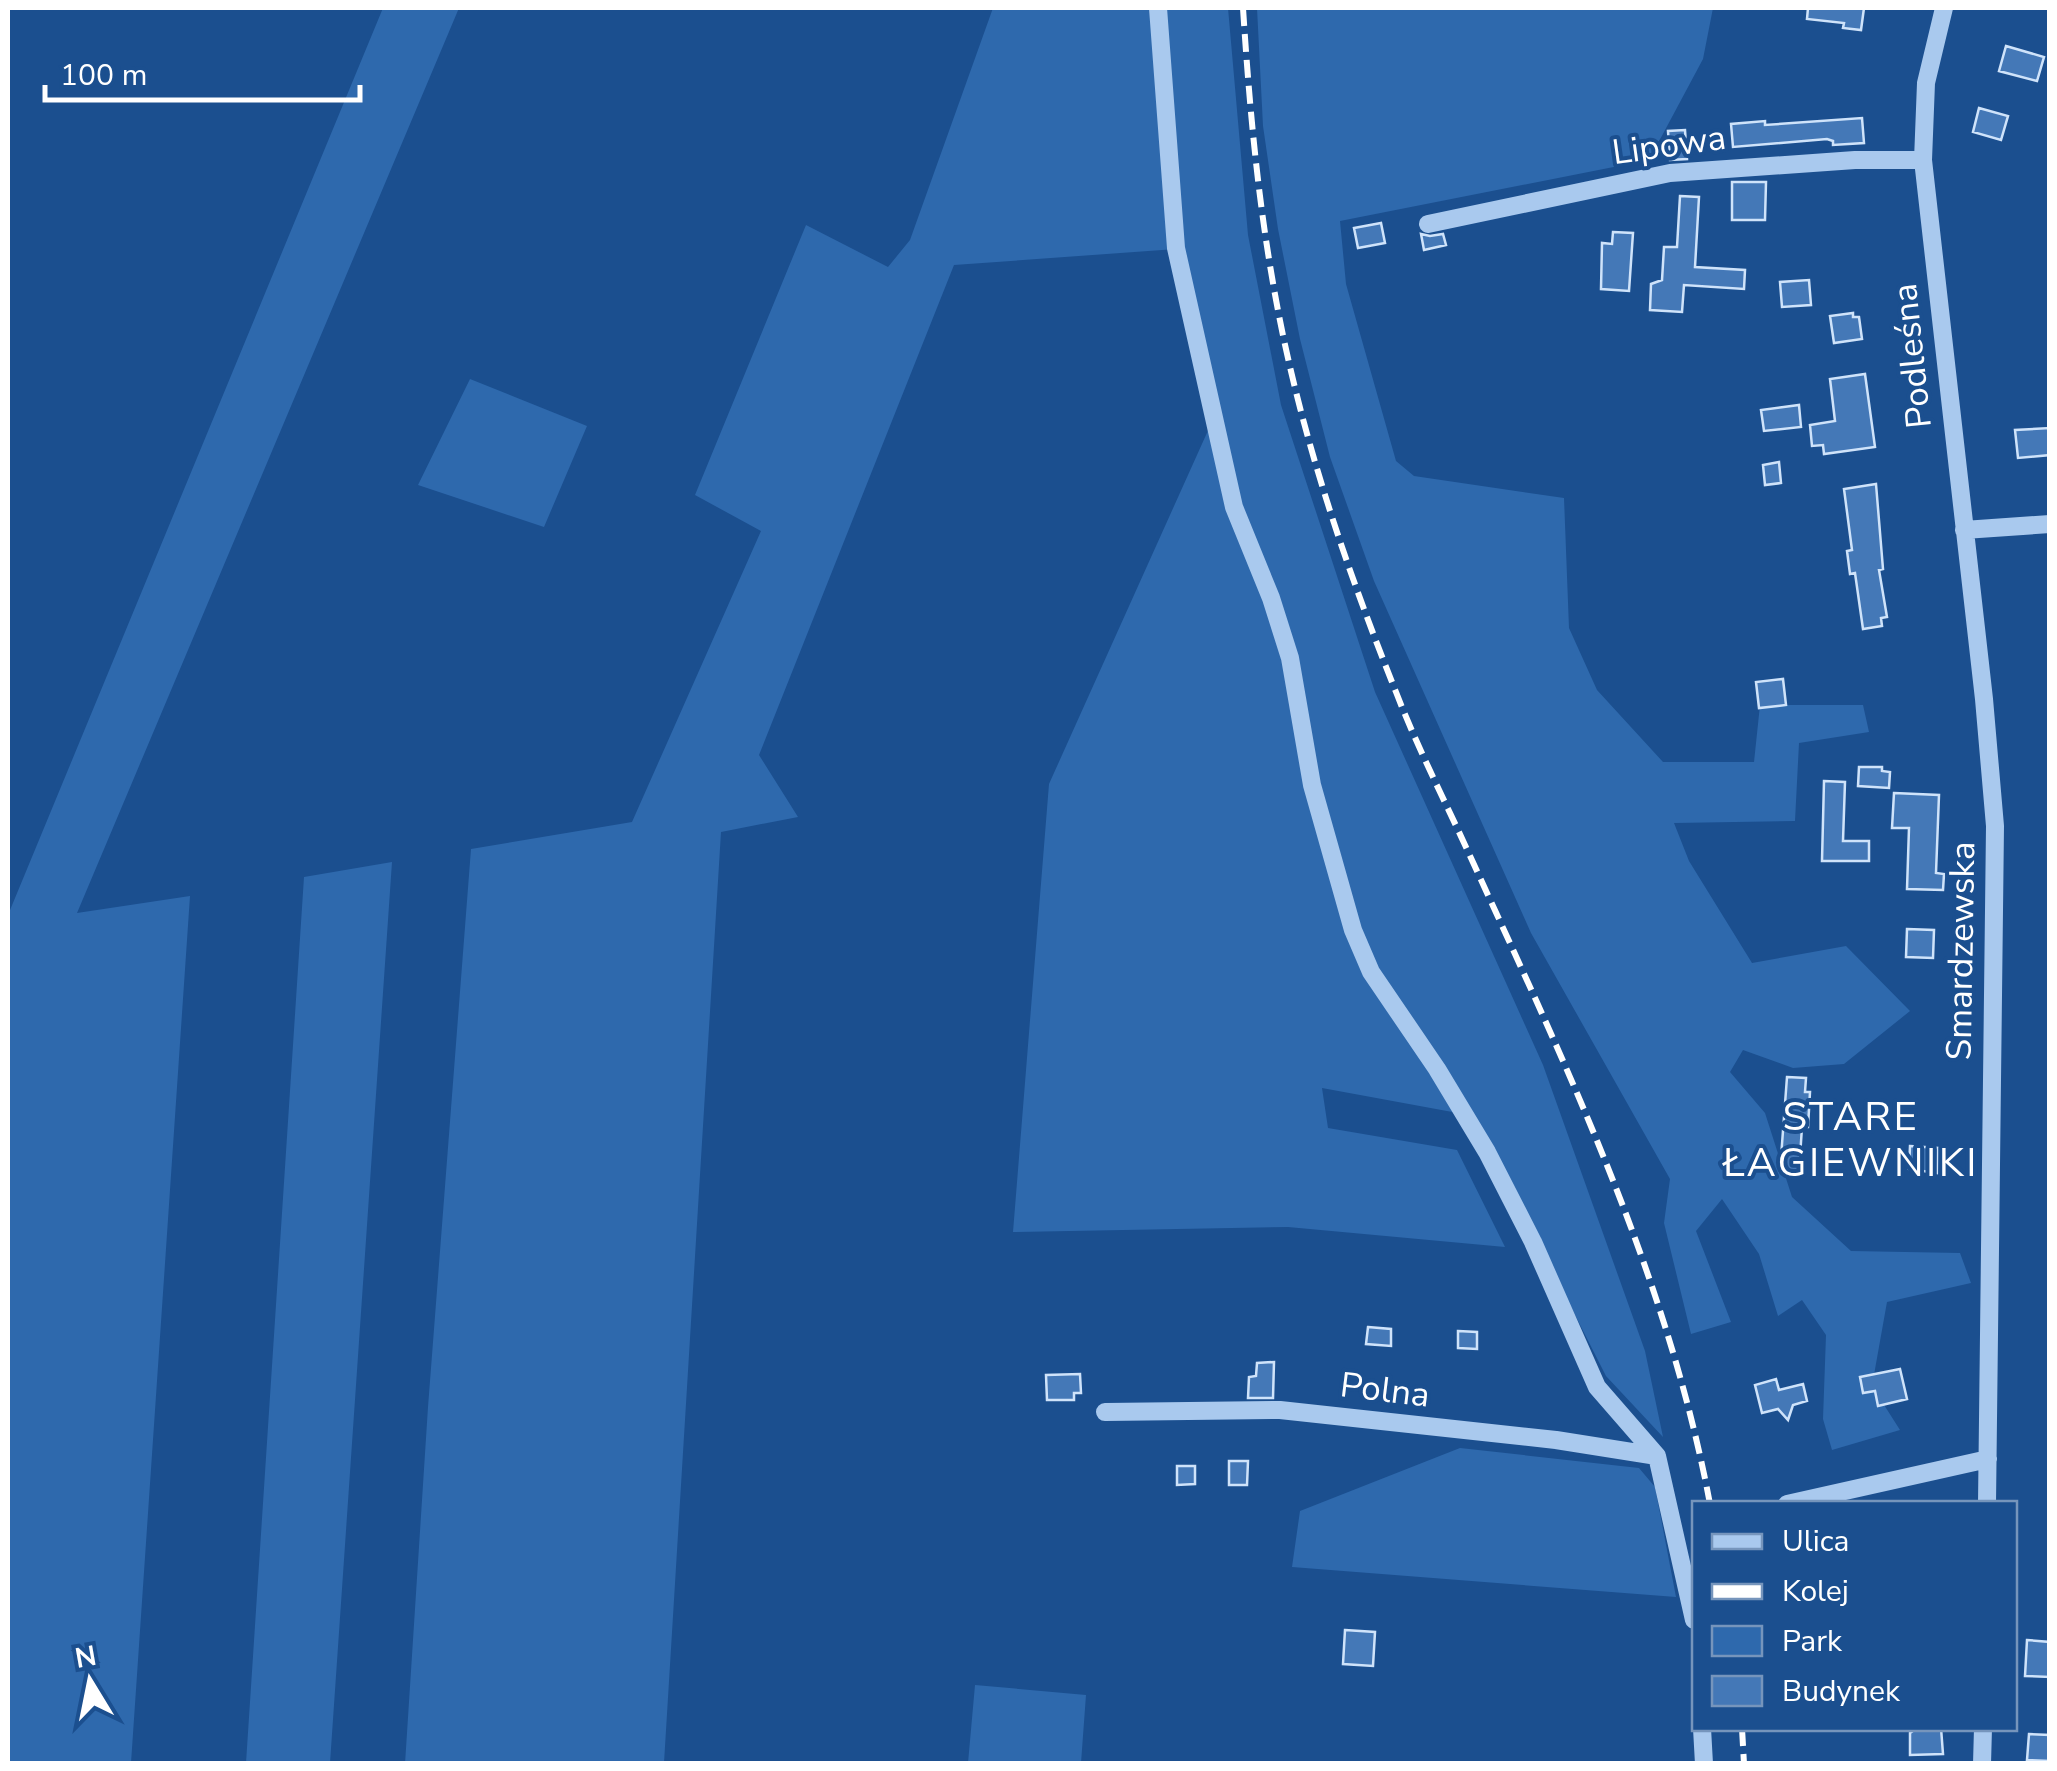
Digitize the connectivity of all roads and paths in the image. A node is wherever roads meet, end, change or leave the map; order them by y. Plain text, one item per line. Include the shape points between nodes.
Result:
1 (1158, 8) edge
2 (1944, 8) edge
3 (1923, 160) junction
4 (1428, 224) dead end
5 (2050, 524) edge
6 (1964, 530) junction
7 (1984, 699) joint
8 (1104, 1412) dead end
9 (1656, 1456) junction
10 (1988, 1459) junction
11 (1799, 1501) edge
12 (1987, 1501) edge
13 (1686, 1537) edge
14 (1692, 1599) edge
15 (1702, 1731) edge
16 (1983, 1731) edge
17 (1704, 1764) edge
18 (1982, 1764) edge

1 - 9 street via 1176,248 1234,507 1290,658 1312,784 1353,930 1370,972 1487,1152 1598,1388
2 - 3 street, Podleśna via 1926,83
3 - 4 street, Lipowa via 1670,174
3 - 6 street, Podleśna
5 - 6 street
6 - 7 street, Podleśna
7 - 10 street, Smardzewska via 1995,826
8 - 9 street, Polna via 1280,1410
9 - 13 street
10 - 11 street
10 - 12 street, Smardzewska
13 - 14 street
15 - 17 street
16 - 18 street

